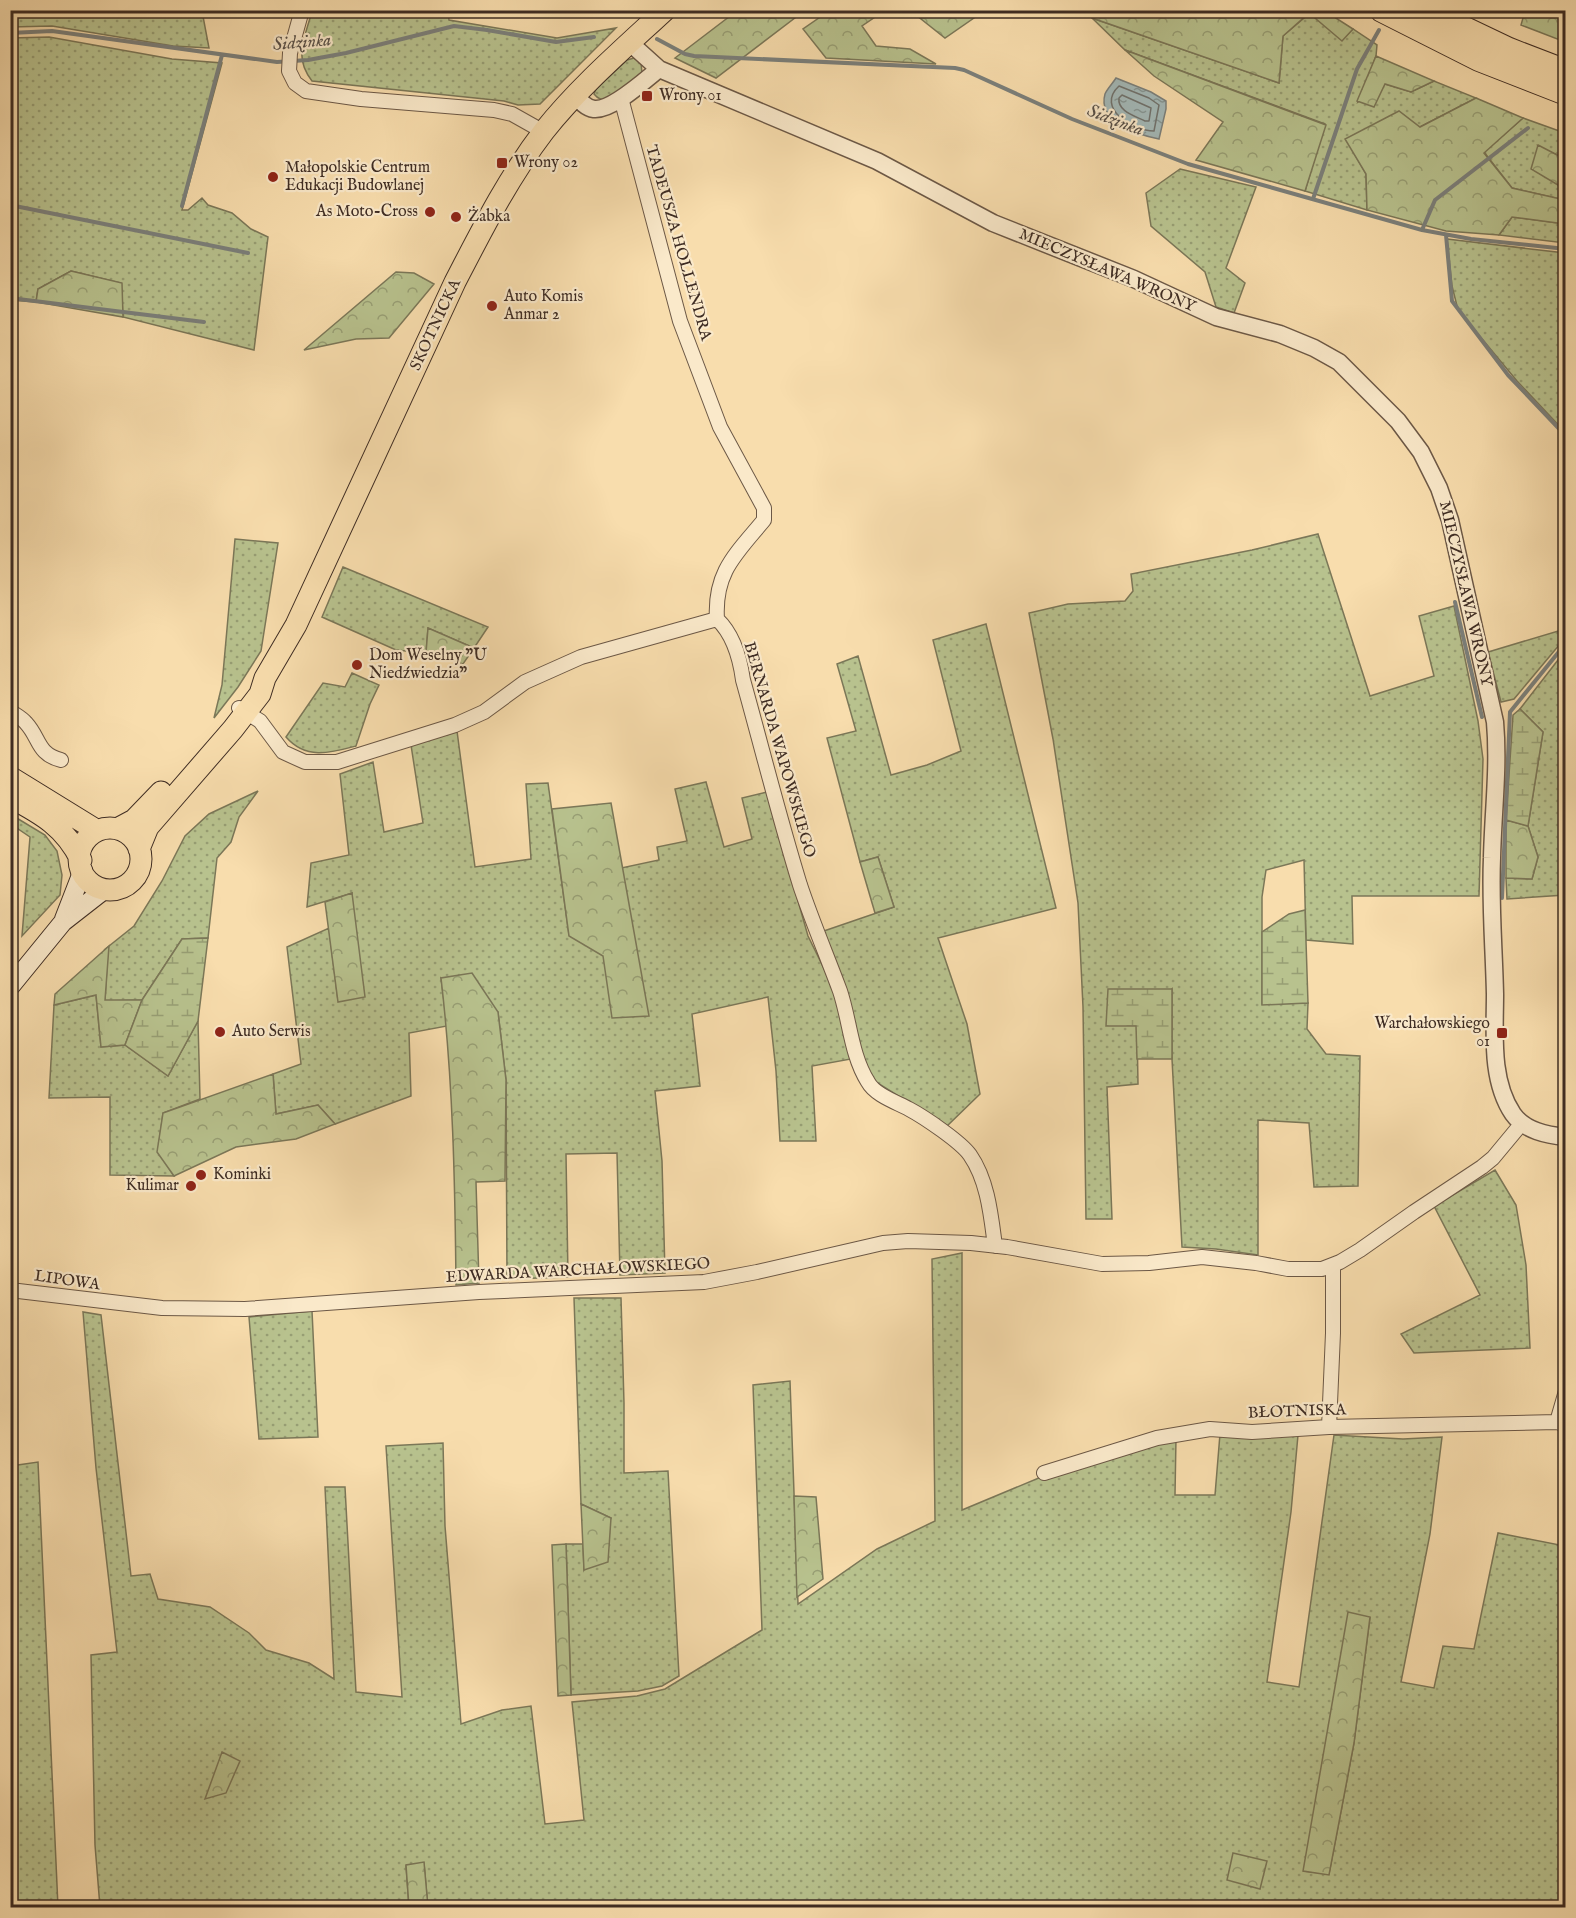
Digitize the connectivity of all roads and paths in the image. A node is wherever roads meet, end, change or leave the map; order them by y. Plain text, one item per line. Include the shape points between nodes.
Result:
1 (302, 10) edge
2 (665, 10) edge
3 (1382, 10) edge
4 (1425, 10) edge
5 (629, 42) junction
6 (659, 69) junction
7 (1566, 72) edge
8 (1566, 93) edge
9 (575, 95) junction
10 (621, 98) junction
11 (544, 132) junction
12 (717, 619) junction
13 (242, 710) junction
14 (10, 711) edge
15 (61, 760) dead end
16 (194, 766) junction
17 (10, 777) edge
18 (10, 797) edge
19 (118, 828) junction
20 (96, 830) junction
21 (139, 849) junction
22 (82, 865) junction
23 (104, 890) junction
24 (63, 922) junction
25 (10, 987) edge
26 (1522, 1123) junction
27 (1566, 1137) edge
28 (995, 1246) junction
29 (1333, 1265) junction
30 (10, 1290) edge
31 (119, 1305) joint
32 (1566, 1391) edge
33 (1562, 1424) edge
34 (1329, 1427) junction
35 (1044, 1473) dead end

1 - 11 street via 289,71 300,88 314,93 494,110 512,114
2 - 5 main road, SKOTNICKA
3 - 8 highway via 1479,58
4 - 7 highway
5 - 6 street, MIECZYSŁAWA WRONY
5 - 9 main road, SKOTNICKA
6 - 10 street
6 - 26 street, MIECZYSŁAWA WRONY via 877,160 993,224 1134,279 1216,317 1280,334 1314,348 1339,362 1398,421 1439,488 1450,520 1495,722 1498,753 1491,859 1496,1061 1506,1101
9 - 10 street via 593,110
9 - 11 main road, SKOTNICKA
10 - 12 street, TADEUSZA HOLLENDRA via 680,321 720,427 764,508 764,520 721,577
11 - 13 main road, SKOTNICKA via 483,228 296,625 265,678 249,690
12 - 13 street via 581,657 525,682 456,725 337,762 305,762 283,752 261,722
12 - 28 street, BERNARDA WAPOWSKIEGO via 726,627 740,662 800,884 840,993 858,1062 868,1084 921,1116 970,1155 983,1182
13 - 16 main road, SKOTNICKA
14 - 15 street via 25,721 40,748
16 - 19 main road via 134,820
16 - 21 main road via 148,827
17 - 20 main road
18 - 22 main road via 38,812 64,834
19 - 20 main road
19 - 21 main road
20 - 22 main road via 82,846
21 - 23 main road via 139,867 132,882 117,890
22 - 23 main road via 86,878
22 - 24 main road
23 - 24 main road
24 - 25 main road
26 - 27 street via 1536,1131
26 - 29 street, EDWARDA WARCHAŁOWSKIEGO via 1482,1167
28 - 29 street, EDWARDA WARCHAŁOWSKIEGO via 1102,1264 1202,1257 1288,1269 1322,1269
28 - 31 street, EDWARDA WARCHAŁOWSKIEGO via 884,1243 704,1282 234,1309
29 - 34 street
30 - 31 street, LIPOWA
32 - 33 street, BŁOTNISKA
33 - 34 street, BŁOTNISKA
34 - 35 street, BŁOTNISKA via 1184,1433

